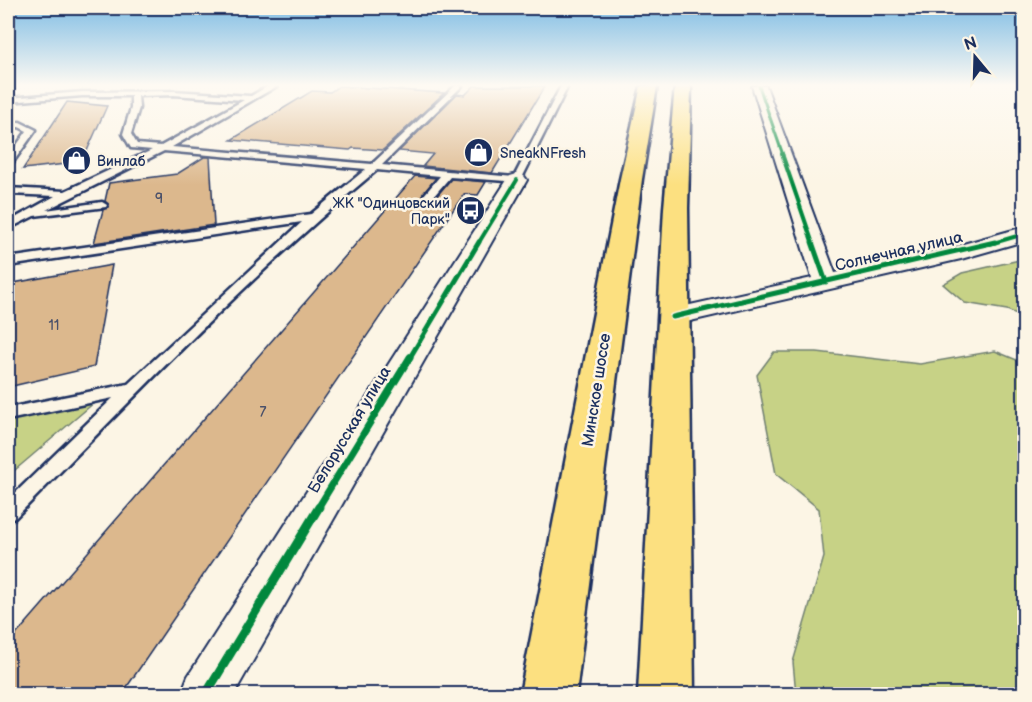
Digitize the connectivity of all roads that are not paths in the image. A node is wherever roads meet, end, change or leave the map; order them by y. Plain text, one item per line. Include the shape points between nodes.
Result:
1 (132, 119) edge
2 (216, 119) edge
3 (425, 119) edge
4 (548, 119) edge
5 (643, 119) edge
6 (681, 119) edge
7 (770, 119) edge
8 (8, 126) edge
9 (160, 150) junction
10 (8, 163) edge
11 (374, 168) junction
12 (448, 173) junction
13 (517, 180) junction
14 (8, 191) edge
15 (67, 194) junction
16 (429, 195) dead end
17 (102, 205) dead end
18 (29, 215) junction
19 (314, 217) junction
20 (8, 226) edge
21 (1024, 234) edge
22 (8, 262) edge
23 (826, 282) junction
24 (673, 317) junction
25 (133, 388) junction
26 (8, 414) edge
27 (8, 512) edge
28 (206, 694) edge
29 (548, 694) edge
30 (666, 694) edge

1 - 9 lane via 127,134 134,146
2 - 9 lane
3 - 11 lane
4 - 13 lane, Белорусская улица
5 - 29 highway, Минское шоссе
6 - 24 highway
7 - 23 street
8 - 10 lane via 20,124 32,130
9 - 11 lane
9 - 15 lane
11 - 12 lane
11 - 19 lane
12 - 13 lane
12 - 16 lane
13 - 28 street, Белорусская улица
14 - 15 lane
15 - 18 lane
17 - 18 lane
18 - 20 lane
19 - 22 lane
19 - 25 lane
21 - 23 street, Солнечная улица
23 - 24 street, Солнечная улица
24 - 30 highway
25 - 26 lane
25 - 27 lane

